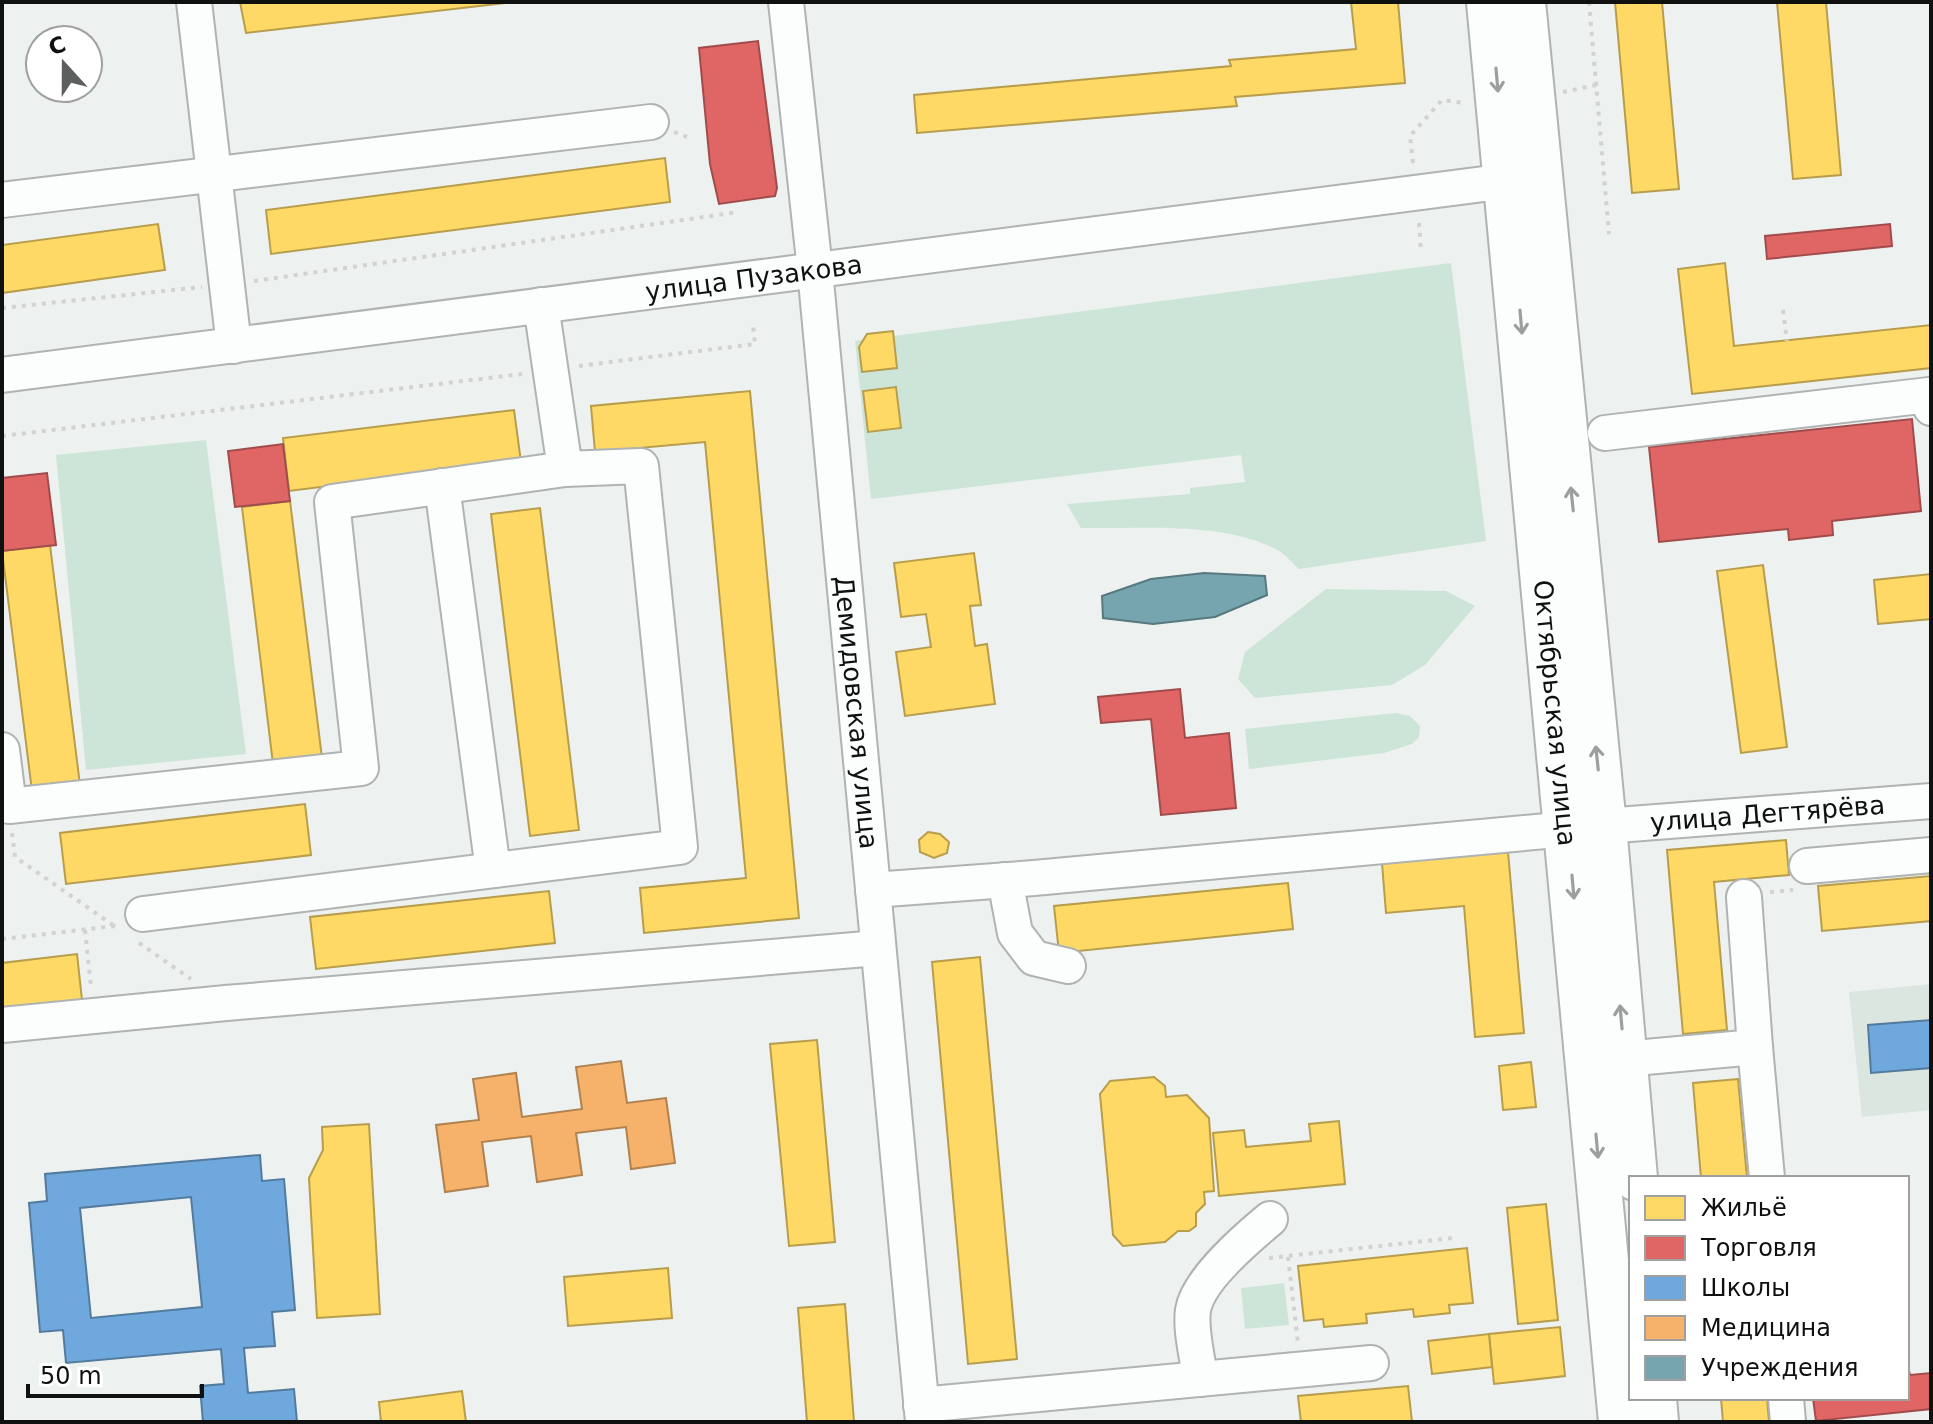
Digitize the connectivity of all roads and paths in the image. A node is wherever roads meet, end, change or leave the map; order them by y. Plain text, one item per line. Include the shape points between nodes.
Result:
1 (194, 2) edge
2 (786, 2) edge
3 (1489, 2) edge
4 (1523, 2) edge
5 (1589, 2) edge
6 (1596, 85) junction
7 (1560, 93) dead end
8 (1468, 103) dead end
9 (651, 122) dead end
10 (1413, 163) dead end
11 (214, 174) junction
12 (1524, 179) junction
13 (2, 200) edge
14 (739, 212) dead end
15 (1419, 223) dead end
16 (1609, 234) dead end
17 (1421, 252) dead end
18 (815, 270) junction
19 (227, 285) junction
20 (541, 305) junction
21 (2, 308) edge
22 (1783, 310) dead end
23 (753, 325) dead end
24 (1787, 341) dead end
25 (234, 346) junction
26 (550, 370) junction
27 (2, 375) edge
28 (1931, 408) edge
29 (1605, 433) dead end
30 (2, 436) edge
31 (565, 469) junction
32 (442, 486) junction
33 (2, 750) edge
34 (1931, 801) edge
35 (9, 806) junction
36 (1586, 827) junction
37 (1931, 855) edge
38 (1807, 866) dead end
39 (493, 870) junction
40 (1005, 880) junction
41 (873, 890) junction
42 (1744, 897) dead end
43 (129, 920) junction
44 (85, 930) junction
45 (2, 939) edge
46 (878, 948) junction
47 (1068, 966) dead end
48 (226, 1003) junction
49 (94, 1016) junction
50 (2, 1025) edge
51 (1755, 1047) junction
52 (1624, 1059) junction
53 (1635, 1176) edge
54 (1767, 1176) edge
55 (1270, 1219) dead end
56 (1453, 1238) dead end
57 (1288, 1256) junction
58 (1223, 1263) junction
59 (1371, 1363) dead end
60 (1301, 1370) junction
61 (1200, 1379) junction
62 (1654, 1400) edge
63 (1786, 1400) edge
64 (922, 1414) edge
65 (1621, 1422) edge
66 (1656, 1422) edge
67 (1788, 1422) edge

1 - 11 street
2 - 18 street, Демидовская улица
3 -> 12 main road, Октябрьская улица
4 - 12 main road, Октябрьская улица
5 - 6 path
6 - 7 path
6 - 16 path
8 - 10 path via 1442,100 1410,136
9 - 11 street
11 - 13 street
11 - 19 street
12 - 18 street, улица Пузакова
12 - 36 main road, Октябрьская улица
14 - 19 path
15 - 17 path
18 - 20 street, улица Пузакова
18 - 41 street, Демидовская улица
19 - 21 path
19 - 25 street
20 - 25 street, улица Пузакова
20 - 26 street
22 - 24 path
23 - 26 path via 755,344
25 - 27 street, улица Пузакова
26 - 30 path
26 - 31 street
28 - 29 street via 1929,395
31 - 32 street
31 - 39 street via 641,466 680,847
32 - 35 street via 332,502 361,768
32 - 39 street
33 - 35 street
34 - 36 street, улица Дегтярёва
35 - 43 path via 15,857
36 - 40 street, улица Дегтярёва
52 -> 36 main road, Октябрьская улица
36 -> 65 main road, Октябрьская улица
37 - 38 street
39 - 43 street
40 - 41 street, улица Дегтярёва
40 - 47 street via 1015,933 1034,958
41 - 46 street, Демидовская улица
42 - 51 street
43 - 44 path
43 - 48 path
44 - 45 path
44 - 49 path
46 - 48 street
46 - 64 street, Демидовская улица
48 - 49 street
49 - 50 street
51 - 52 street
51 - 54 street
52 - 53 main road, Октябрьская улица
55 - 58 street
56 - 57 path
57 - 58 path
57 - 60 path
58 - 61 street via 1193,1312
59 - 60 street
60 - 61 street
61 - 64 street
62 - 66 main road
63 - 67 street

